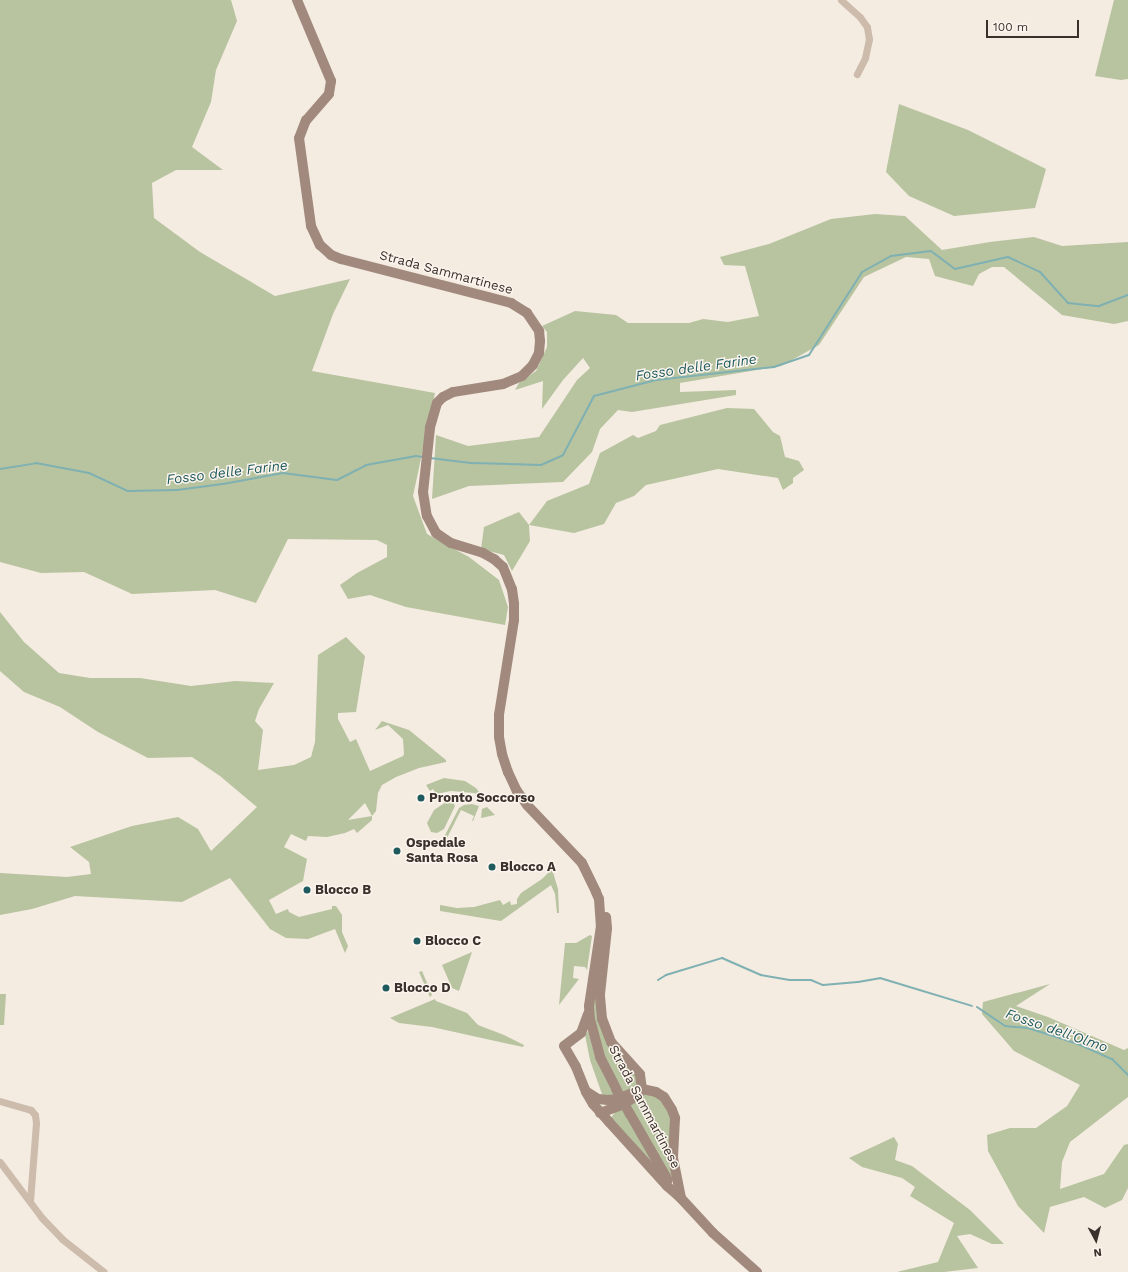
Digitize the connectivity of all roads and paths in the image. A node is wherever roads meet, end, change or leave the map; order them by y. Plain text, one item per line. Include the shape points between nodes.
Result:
1 (297, 0) edge
2 (841, 0) edge
3 (857, 74) dead end
4 (599, 899) junction
5 (589, 1006) junction
6 (642, 1089) junction
7 (586, 1092) junction
8 (620, 1093) junction
9 (0, 1101) edge
10 (600, 1112) junction
11 (0, 1162) edge
12 (681, 1198) junction
13 (30, 1201) junction
14 (104, 1272) edge
15 (757, 1272) edge

1 - 4 main road, Strada Sammartinese via 331,81 329,94 306,120 299,138 311,226 320,245 331,255 341,259 511,303 529,315 539,331 539,353 526,373 518,379 503,384 459,390 448,394 435,407 422,492 426,516 436,534 451,543 489,556 503,567 508,576 514,604 514,620 499,715 502,754 517,791 582,863
2 - 3 street via 867,27 869,39 865,58
4 - 5 main road, Strada Sammartinese via 601,926
4 - 6 main road via 607,922 600,994 604,1026 611,1042 637,1070
5 - 7 main road via 581,1033 564,1046
5 - 8 main road, Strada Sammartinese via 597,1047
6 - 8 main road
6 - 10 main road via 638,1095 622,1105
6 - 12 main road via 660,1094 674,1115 676,1126 673,1158
7 - 8 main road via 603,1100 613,1100
7 - 10 main road
8 - 10 main road
8 - 12 main road, Strada Sammartinese, bridge
9 - 13 street via 30,1110 35,1115
10 - 12 main road
11 - 13 street
12 - 15 main road, Strada Sammartinese via 714,1233
13 - 14 street via 62,1239

